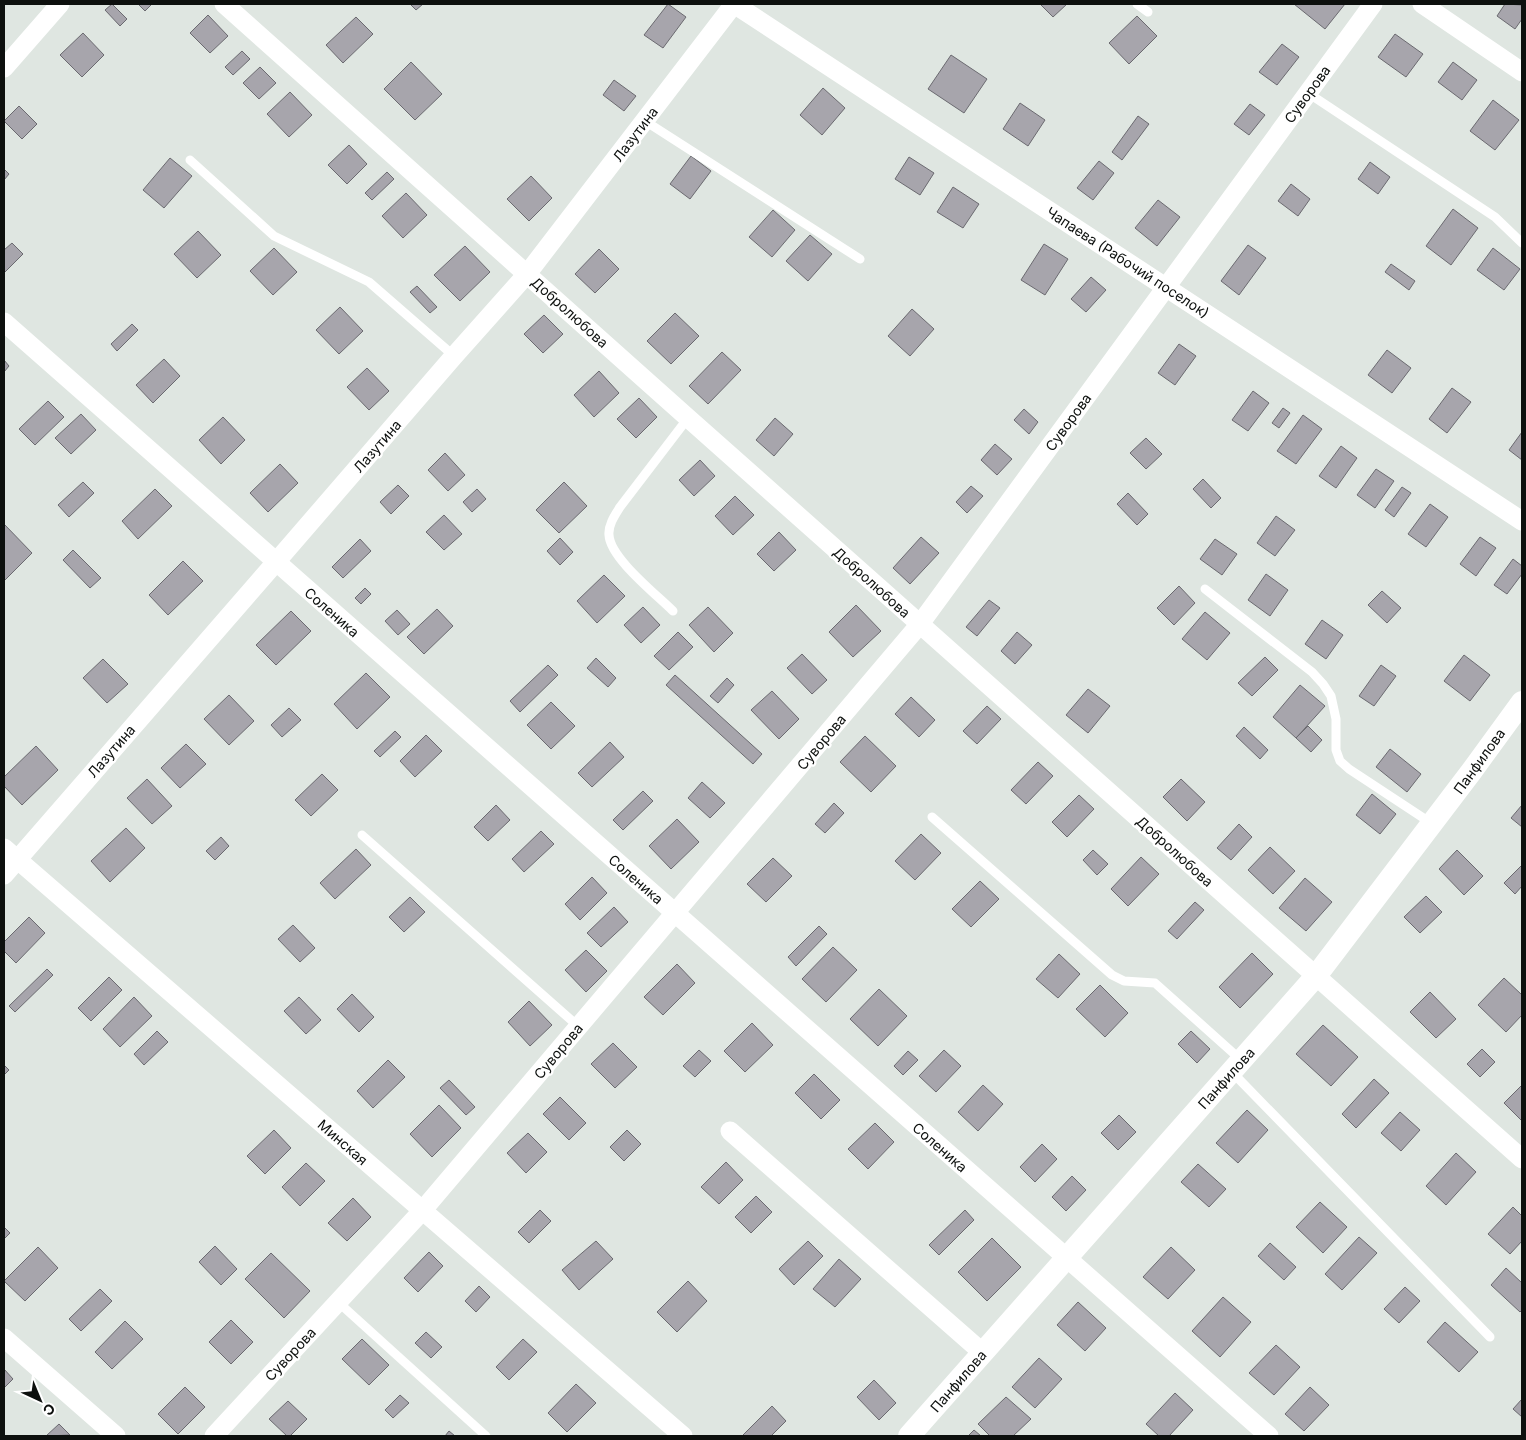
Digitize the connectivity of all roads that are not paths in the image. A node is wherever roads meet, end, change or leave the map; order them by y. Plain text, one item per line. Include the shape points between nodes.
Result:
1 (60, 4) edge
2 (224, 4) edge
3 (734, 4) edge
4 (1136, 4) edge
5 (1372, 4) edge
6 (1422, 4) edge
7 (1148, 12) dead end
8 (4, 68) edge
9 (1522, 72) edge
10 (1308, 93) junction
11 (645, 121) junction
12 (190, 160) dead end
13 (1522, 243) edge
14 (860, 259) dead end
15 (527, 274) junction
16 (1166, 287) junction
17 (4, 322) edge
18 (454, 356) junction
19 (688, 418) junction
20 (1522, 521) edge
21 (276, 562) junction
22 (1205, 589) dead end
23 (673, 611) dead end
24 (920, 624) junction
25 (1522, 702) edge
26 (932, 818) dead end
27 (1432, 824) junction
28 (362, 836) dead end
29 (10, 854) edge
30 (4, 875) edge
31 (675, 913) junction
32 (1316, 976) junction
33 (579, 1027) junction
34 (1236, 1066) junction
35 (730, 1131) dead end
36 (1522, 1159) edge
37 (422, 1211) junction
38 (1067, 1258) junction
39 (338, 1302) junction
40 (1490, 1337) dead end
41 (4, 1338) edge
42 (983, 1353) junction
43 (116, 1436) edge
44 (214, 1436) edge
45 (486, 1436) edge
46 (683, 1436) edge
47 (909, 1436) edge
48 (1269, 1436) edge

1 - 8 street
2 - 15 street, Добролюбова
3 - 11 street, Лазутина
3 - 16 street, Чапаева (Рабочий поселок)
4 - 7 lane
5 - 10 street, Суворова
6 - 9 street
10 - 13 lane via 1495,217
10 - 16 street, Суворова
11 - 14 lane
11 - 15 street, Лазутина
12 - 18 lane via 274,236 369,282
15 - 18 street, Лазутина
15 - 19 street, Добролюбова
16 - 20 street, Чапаева (Рабочий поселок)
16 - 24 street, Суворова
17 - 21 street, Соленика
18 - 21 street, Лазутина
19 - 23 lane via 620,507 608,534 612,548 621,560
19 - 24 street, Добролюбова
21 - 29 street, Лазутина
21 - 31 street, Соленика
22 - 27 lane via 1323,684 1336,719 1336,750 1340,761
24 - 31 street, Суворова
24 - 32 street, Добролюбова
25 - 27 street, Панфилова
26 - 34 lane via 1112,975 1124,981 1154,983
27 - 32 street, Панфилова
28 - 33 lane
29 - 30 street, Лазутина
29 - 37 street, Минская
31 - 33 street, Суворова
31 - 38 street, Соленика
32 - 34 street, Панфилова
32 - 36 street, Добролюбова
33 - 37 street, Суворова
34 - 38 street, Панфилова
34 - 40 lane
35 - 42 street
37 - 39 street, Суворова
37 - 46 street, Минская
38 - 42 street, Панфилова
38 - 48 street, Соленика
39 - 44 street, Суворова
39 - 45 lane
41 - 43 street
42 - 47 street, Панфилова

